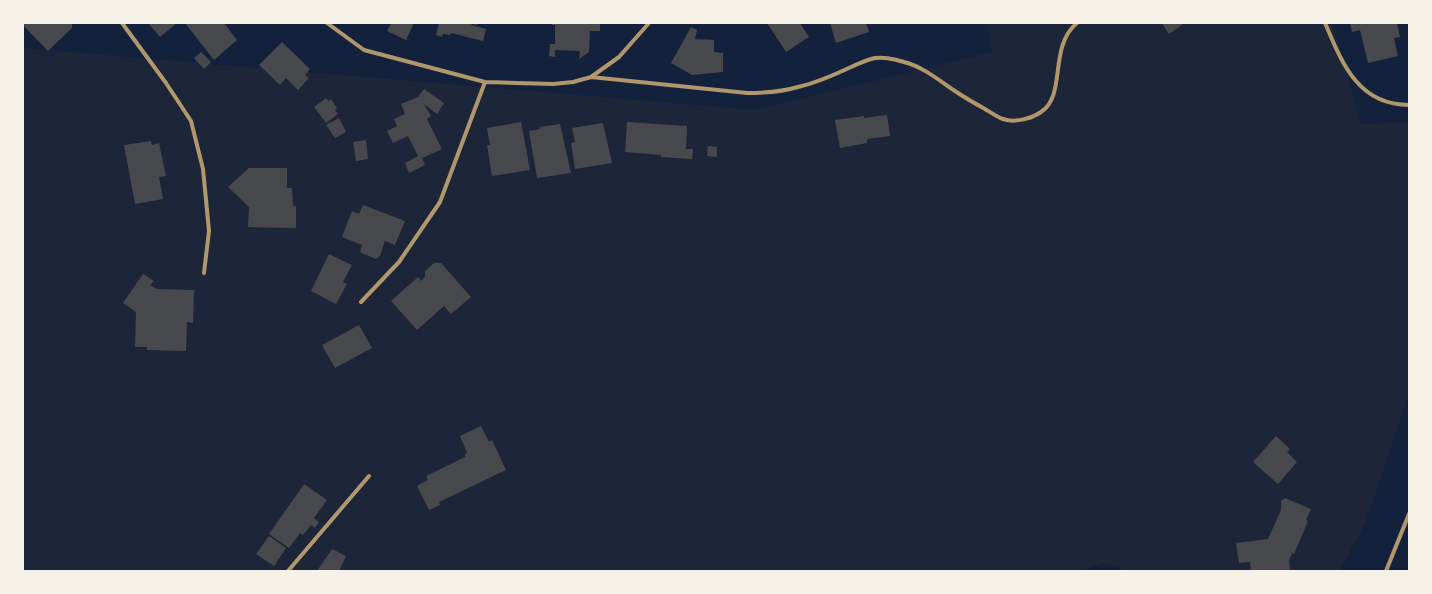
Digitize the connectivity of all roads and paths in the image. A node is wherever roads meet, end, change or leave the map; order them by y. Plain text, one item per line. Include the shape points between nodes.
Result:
1 (122, 23) edge
2 (326, 23) edge
3 (648, 23) edge
4 (1077, 23) edge
5 (1325, 23) edge
6 (591, 77) junction
7 (485, 82) junction
8 (1409, 105) edge
9 (204, 273) dead end
10 (361, 302) dead end
11 (369, 476) dead end
12 (1409, 514) edge
13 (288, 571) edge
14 (1386, 571) edge

1 - 9 street via 191,121 204,169 209,231
2 - 7 street via 364,50
3 - 6 street via 619,57
4 - 6 street via 1063,41 1058,76 1048,106 1041,112 1020,120 1003,119 920,68 890,59 872,58 798,87 771,92 747,93
5 - 8 street via 1346,69 1363,89 1374,97 1388,102
6 - 7 street via 553,84
7 - 10 street via 440,202 399,262
11 - 13 street
12 - 14 street

